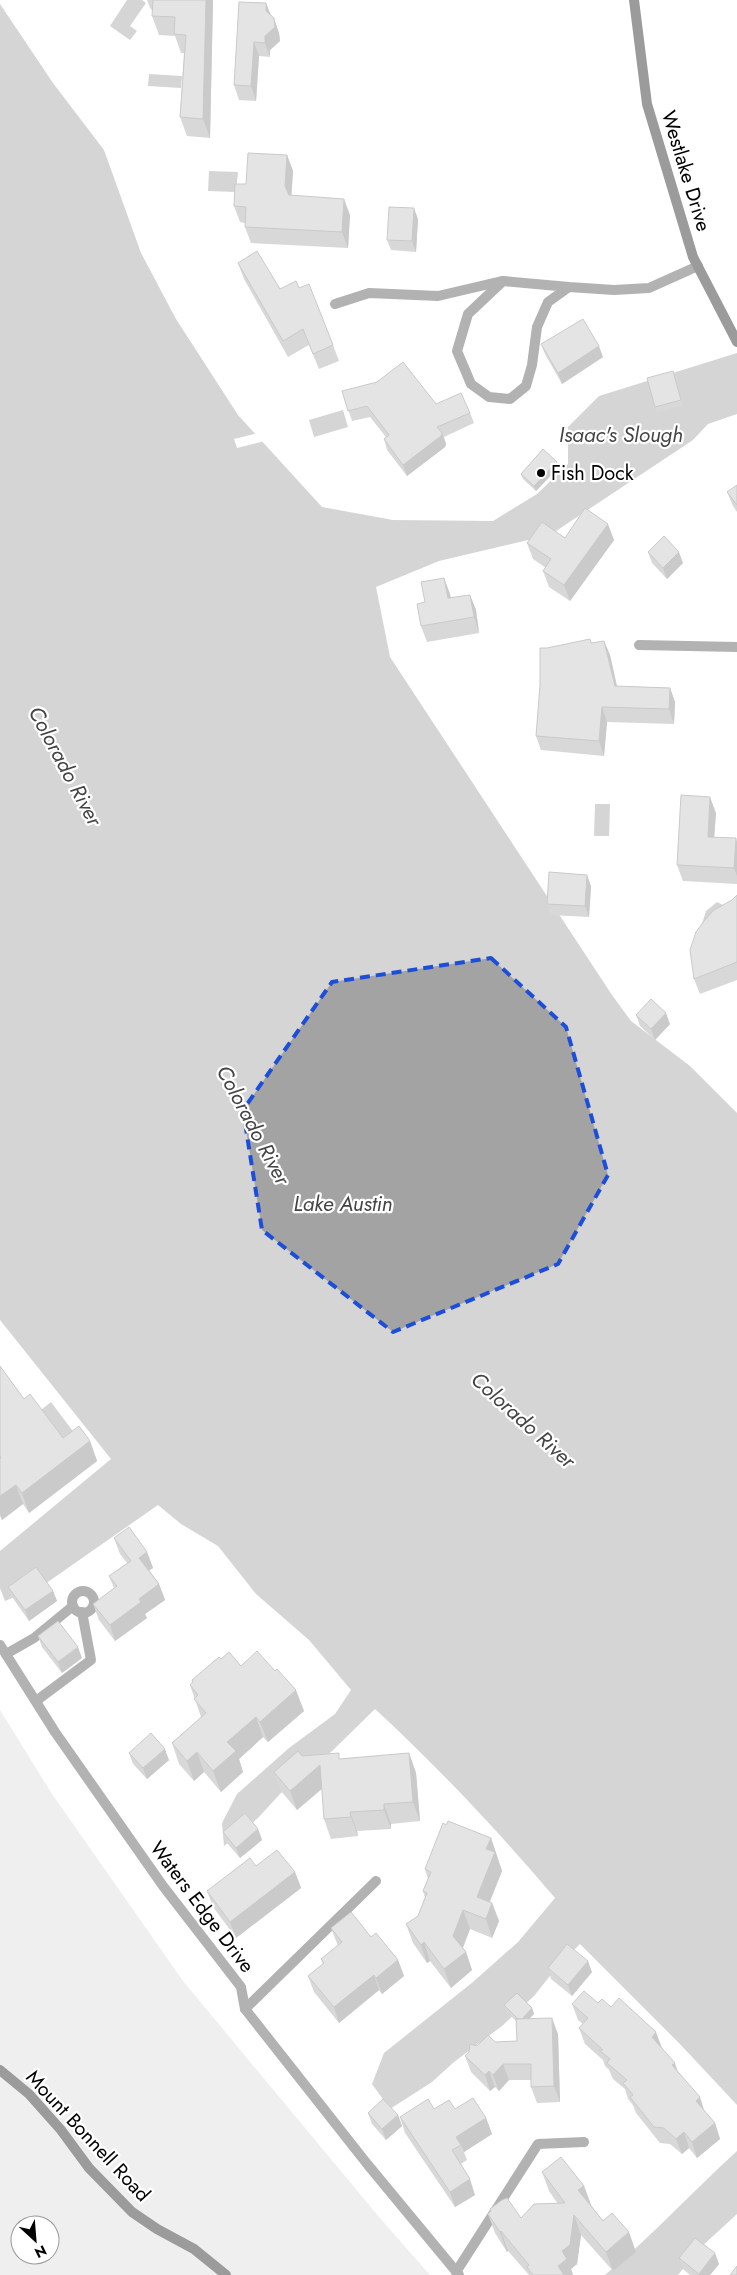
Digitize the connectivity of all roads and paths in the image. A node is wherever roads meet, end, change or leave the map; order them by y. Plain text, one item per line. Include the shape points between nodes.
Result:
1 (634, 0) edge
2 (698, 266) junction
3 (504, 280) junction
4 (568, 287) junction
5 (335, 304) dead end
6 (737, 342) edge
7 (639, 645) dead end
8 (737, 647) edge
9 (0, 1645) edge
10 (6, 1654) junction
11 (36, 1701) junction
12 (376, 1881) dead end
13 (245, 2009) junction
14 (0, 2070) edge
15 (584, 2142) dead end
16 (457, 2273) edge
17 (226, 2275) edge

1 - 2 street, Westlake Drive via 647,104
2 - 4 street via 649,288
2 - 6 street, Westlake Drive
3 - 4 street
3 - 4 street via 468,314 457,351 471,384 490,397 510,399 526,386 537,326 548,302
3 - 5 street via 438,296 369,293
7 - 8 street
9 - 10 street, Waters Edge Drive
10 - 11 street, Waters Edge Drive
10 - 11 street via 78,1609 91,1660
11 - 13 street, Waters Edge Drive via 163,1886 241,1987
12 - 13 street
13 - 16 street, Waters Edge Drive
14 - 17 street, Mount Bonnell Road via 29,2094 89,2168 132,2212 156,2229 194,2248
15 - 16 street via 538,2144

